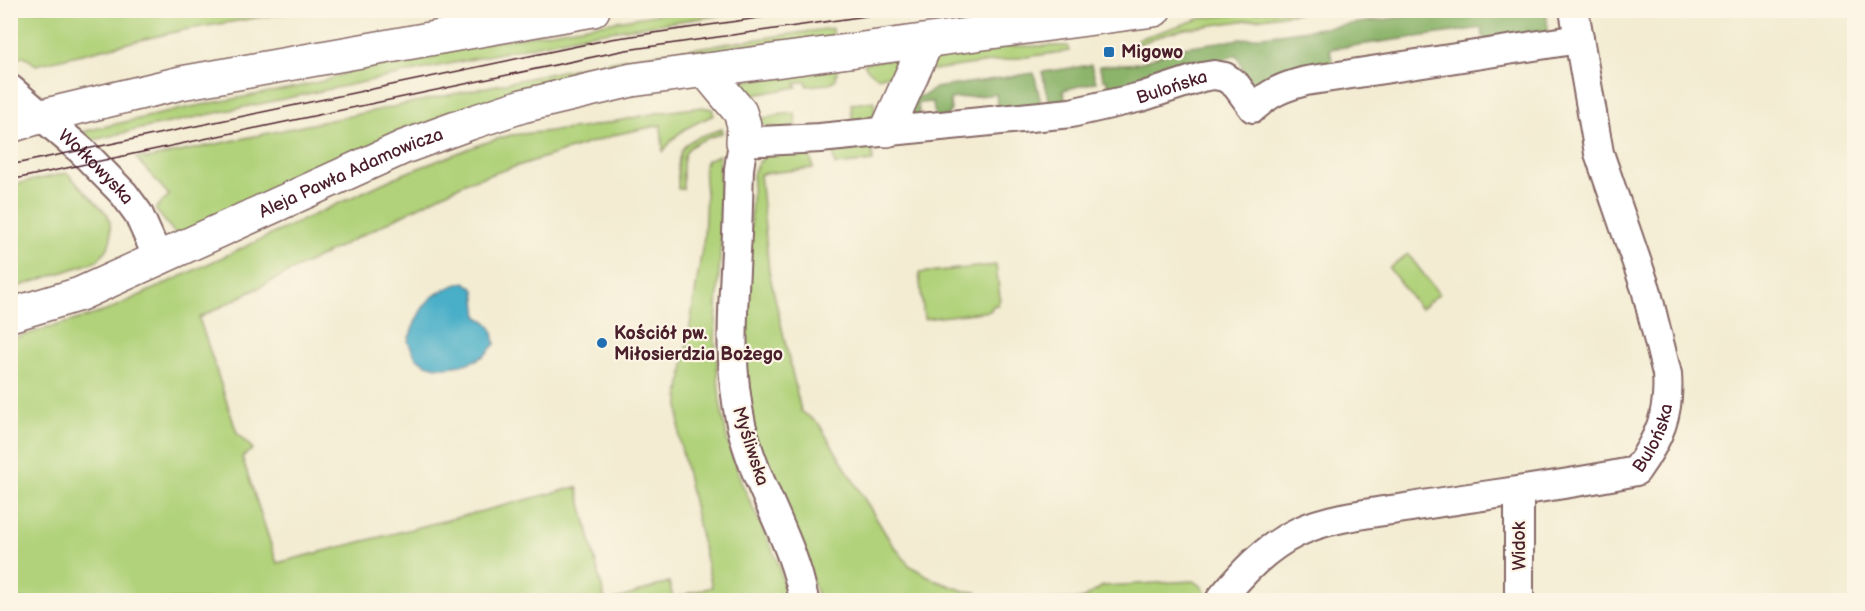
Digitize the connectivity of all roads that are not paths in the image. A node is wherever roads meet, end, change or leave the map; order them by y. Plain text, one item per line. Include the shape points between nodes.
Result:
1 (593, 10) edge
2 (1154, 10) edge
3 (1574, 10) edge
4 (1579, 39) junction
5 (927, 40) junction
6 (705, 70) junction
7 (10, 89) edge
8 (42, 116) junction
9 (10, 126) edge
10 (888, 130) junction
11 (743, 142) junction
12 (159, 260) junction
13 (10, 315) edge
14 (1519, 491) junction
15 (804, 600) edge
16 (1220, 600) edge
17 (1519, 600) edge

1 - 8 main road via 181,83
2 - 5 main road
3 - 4 street, Bulońska
4 - 10 street, Bulońska via 1306,81 1284,86 1253,108 1236,86 1225,77 1214,75 1071,113
4 - 14 street, Bulońska via 1599,153 1646,290 1667,374 1665,418 1636,471
5 - 6 main road
5 - 10 main road
6 - 11 main road via 740,112
6 - 12 main road, Aleja Pawła Adamowicza via 580,91 470,123 404,147
7 - 8 street, Wołkowyska
8 - 9 main road
8 - 12 street, Wołkowyska via 124,194 138,213
10 - 11 street, Bulońska
11 - 15 street, Myśliwska via 731,338 734,387 742,427 792,553
12 - 13 main road, Aleja Pawła Adamowicza via 80,294
14 - 16 street, Bulońska via 1313,525 1289,536 1254,562
14 - 17 street, Widok

